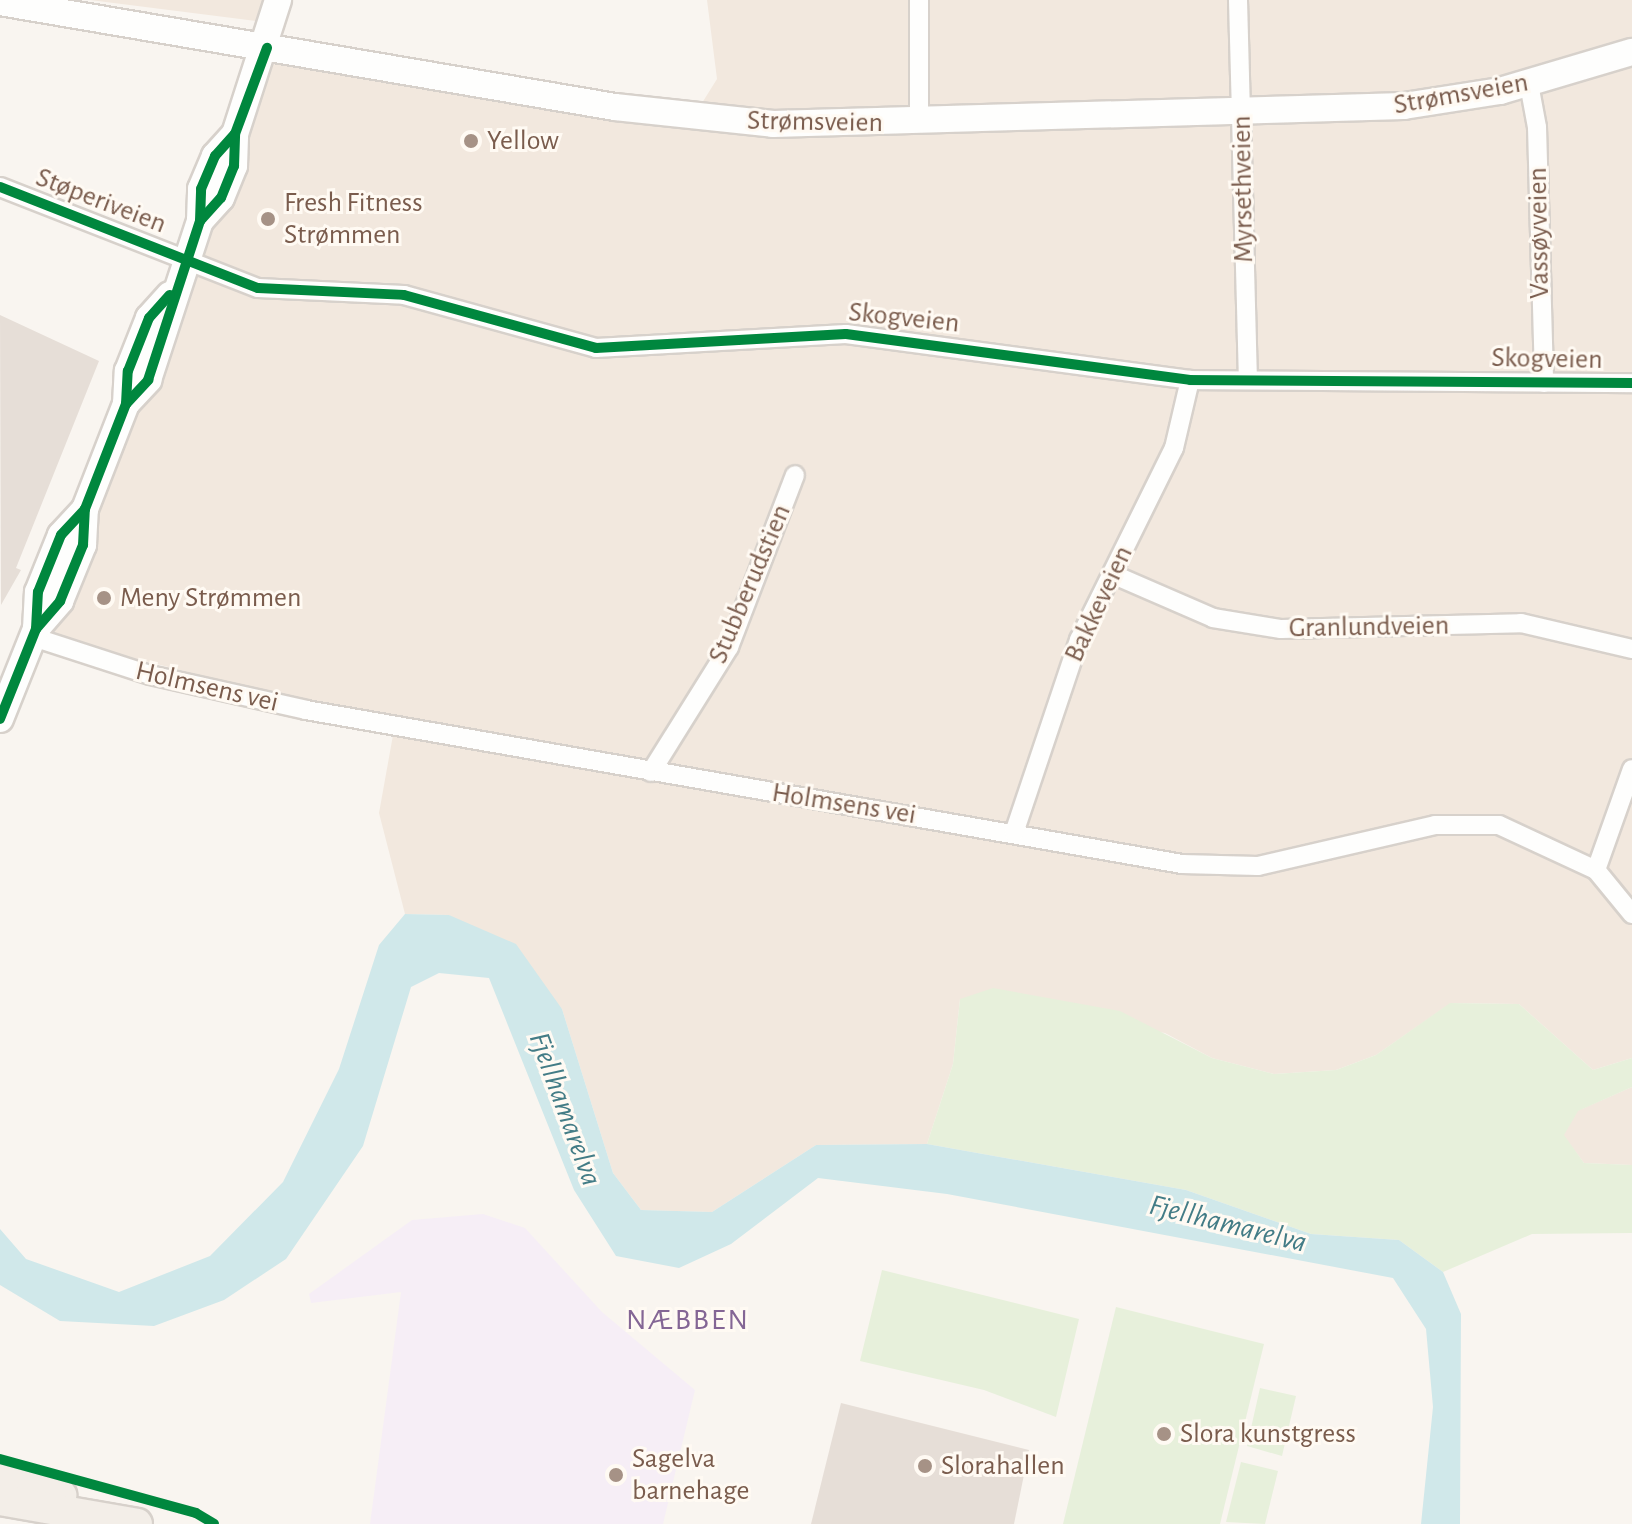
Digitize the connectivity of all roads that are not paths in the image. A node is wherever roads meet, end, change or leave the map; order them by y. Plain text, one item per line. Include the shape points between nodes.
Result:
1 (278, 0) edge
2 (919, 0) edge
3 (1238, 0) edge
4 (0, 2) edge
5 (267, 48) junction
6 (1632, 52) edge
7 (1529, 84) junction
8 (1242, 112) junction
9 (919, 122) junction
10 (0, 187) edge
11 (185, 259) junction
12 (1248, 377) junction
13 (1190, 380) junction
14 (1544, 383) junction
15 (1632, 383) edge
16 (795, 475) dead end
17 (1112, 574) junction
18 (34, 633) junction
19 (1632, 649) edge
20 (0, 719) edge
21 (1632, 769) edge
22 (651, 772) junction
23 (1014, 833) junction
24 (1596, 870) junction
25 (1632, 914) edge
26 (0, 1477) edge
27 (0, 1500) edge
28 (131, 1523) edge

1 - 5 main road
2 - 9 street
3 - 8 street, Myrsethveien
4 - 5 main road, Strømsveien
5 - 9 main road, Strømsveien via 677,115 786,124
5 - 11 main road via 235,134 215,156 201,189 200,221
6 - 7 main road, Strømsveien
7 - 8 main road, Strømsveien via 1404,106
7 - 14 street, Vassøyveien via 1537,127
8 - 9 main road, Strømsveien
8 - 12 street, Myrsethveien
10 - 11 street, Støperiveien
11 - 13 street, Skogveien via 277,293 404,295 596,348 846,334
11 - 18 main road via 170,295 149,318 128,371 126,404 85,509 83,545 60,601
12 - 13 street, Skogveien
12 - 14 street, Skogveien
13 - 17 street, Bakkeveien via 1174,448
14 - 15 street, Skogveien
16 - 22 street, Stubberudstien via 729,647
17 - 19 street, Granlundveien via 1213,618 1281,629 1521,623
17 - 23 street, Bakkeveien via 1079,640
18 - 20 main road
18 - 22 street, Holmsens vei via 150,675 292,707
21 - 24 street
22 - 23 street, Holmsens vei
23 - 24 street, Holmsens vei via 1182,864 1258,866 1473,823 1528,835
24 - 25 street, Holmsens vei
26 - 28 main road
27 - 28 main road

